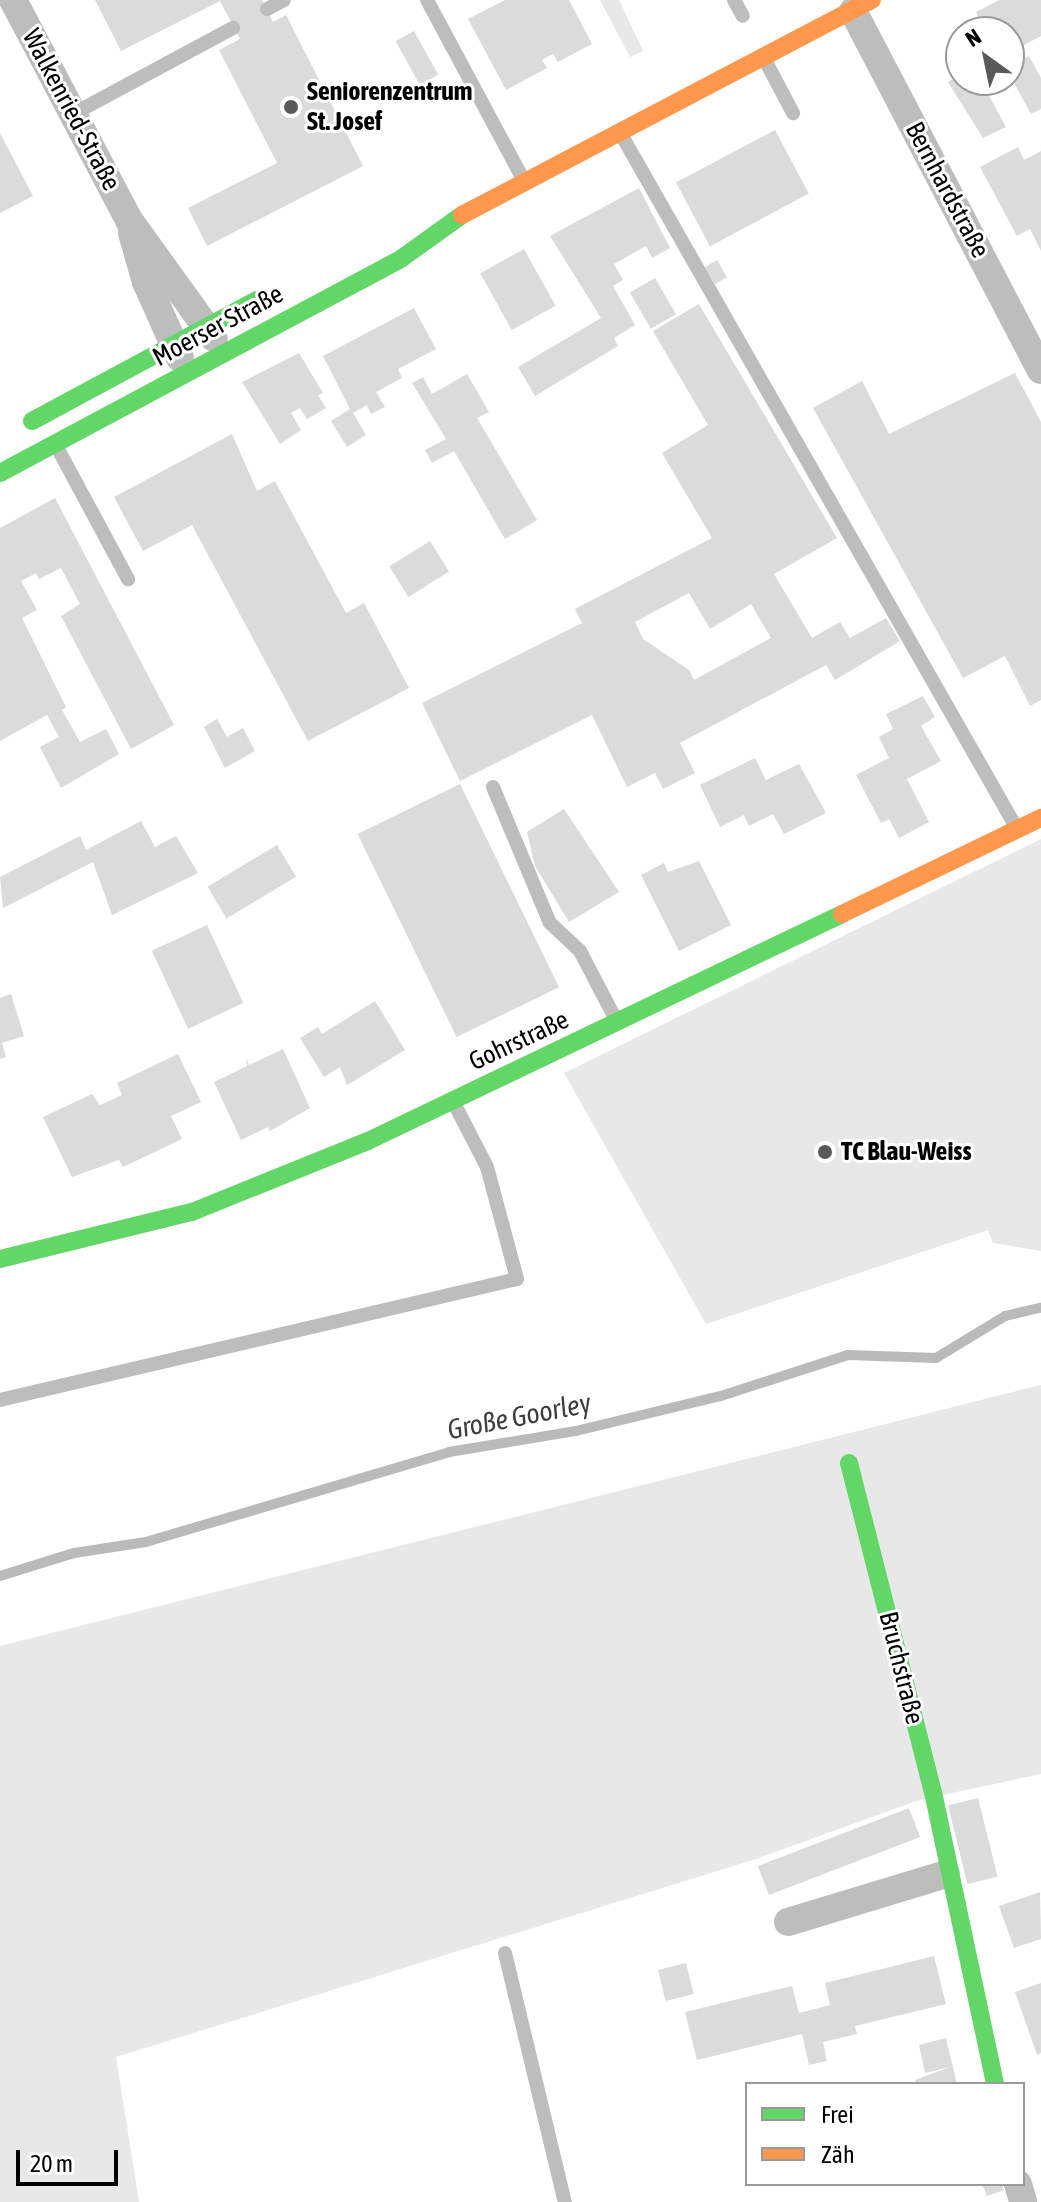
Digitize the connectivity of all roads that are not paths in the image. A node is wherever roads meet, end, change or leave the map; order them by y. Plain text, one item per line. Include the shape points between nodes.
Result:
1 (13, 0) edge
2 (284, 0) edge
3 (427, 0) edge
4 (734, 0) edge
5 (862, 6) edge
6 (267, 9) dead end
7 (743, 16) dead end
8 (233, 28) dead end
9 (764, 58) junction
10 (793, 113) dead end
11 (73, 114) junction
12 (620, 132) junction
13 (524, 181) junction
14 (455, 219) junction
15 (129, 220) junction
16 (381, 247) dead end
17 (273, 292) dead end
18 (208, 325) junction
19 (172, 344) junction
20 (222, 353) junction
21 (1041, 370) edge
22 (187, 372) junction
23 (12, 432) dead end
24 (55, 443) junction
25 (0, 473) edge
26 (128, 579) dead end
27 (493, 787) dead end
28 (1041, 818) edge
29 (1017, 829) junction
30 (618, 1023) junction
31 (453, 1101) junction
32 (0, 1259) edge
33 (0, 1400) edge
34 (849, 1463) dead end
35 (946, 1874) junction
36 (788, 1922) dead end
37 (505, 1953) dead end
38 (995, 2082) edge
39 (565, 2202) edge

1 - 11 street, Walkenried-Straße
2 - 6 lane
3 - 13 lane
4 - 7 lane
5 - 9 street, Moerser Straße
5 - 21 street, Bernhardstraße
8 - 11 lane
9 - 10 lane
9 - 12 street, Moerser Straße
11 - 15 street, Walkenried-Straße
12 - 13 street, Moerser Straße
12 - 29 lane
13 - 14 street, Moerser Straße
14 - 16 street, Moerser Straße
14 - 20 street, Moerser Straße via 402,258
15 - 18 street, Walkenried-Straße
15 - 19 street, Walkenried-Straße via 146,282
17 - 18 street, Moerser Straße
18 - 19 street, Moerser Straße
18 - 20 street, Walkenried-Straße
19 - 22 street, Walkenried-Straße
19 - 23 street, Moerser Straße
20 - 22 street, Moerser Straße
22 - 24 street, Moerser Straße
24 - 25 street, Moerser Straße
24 - 26 lane
27 - 30 lane via 550,923 580,951
28 - 29 street, Gohrstraße
29 - 30 street, Gohrstraße
30 - 31 street, Gohrstraße
31 - 32 street, Gohrstraße via 192,1212
31 - 33 lane via 487,1167 517,1279
34 - 35 street, Bruchstraße via 933,1792
35 - 36 street
35 - 38 street, Bruchstraße
37 - 39 lane

